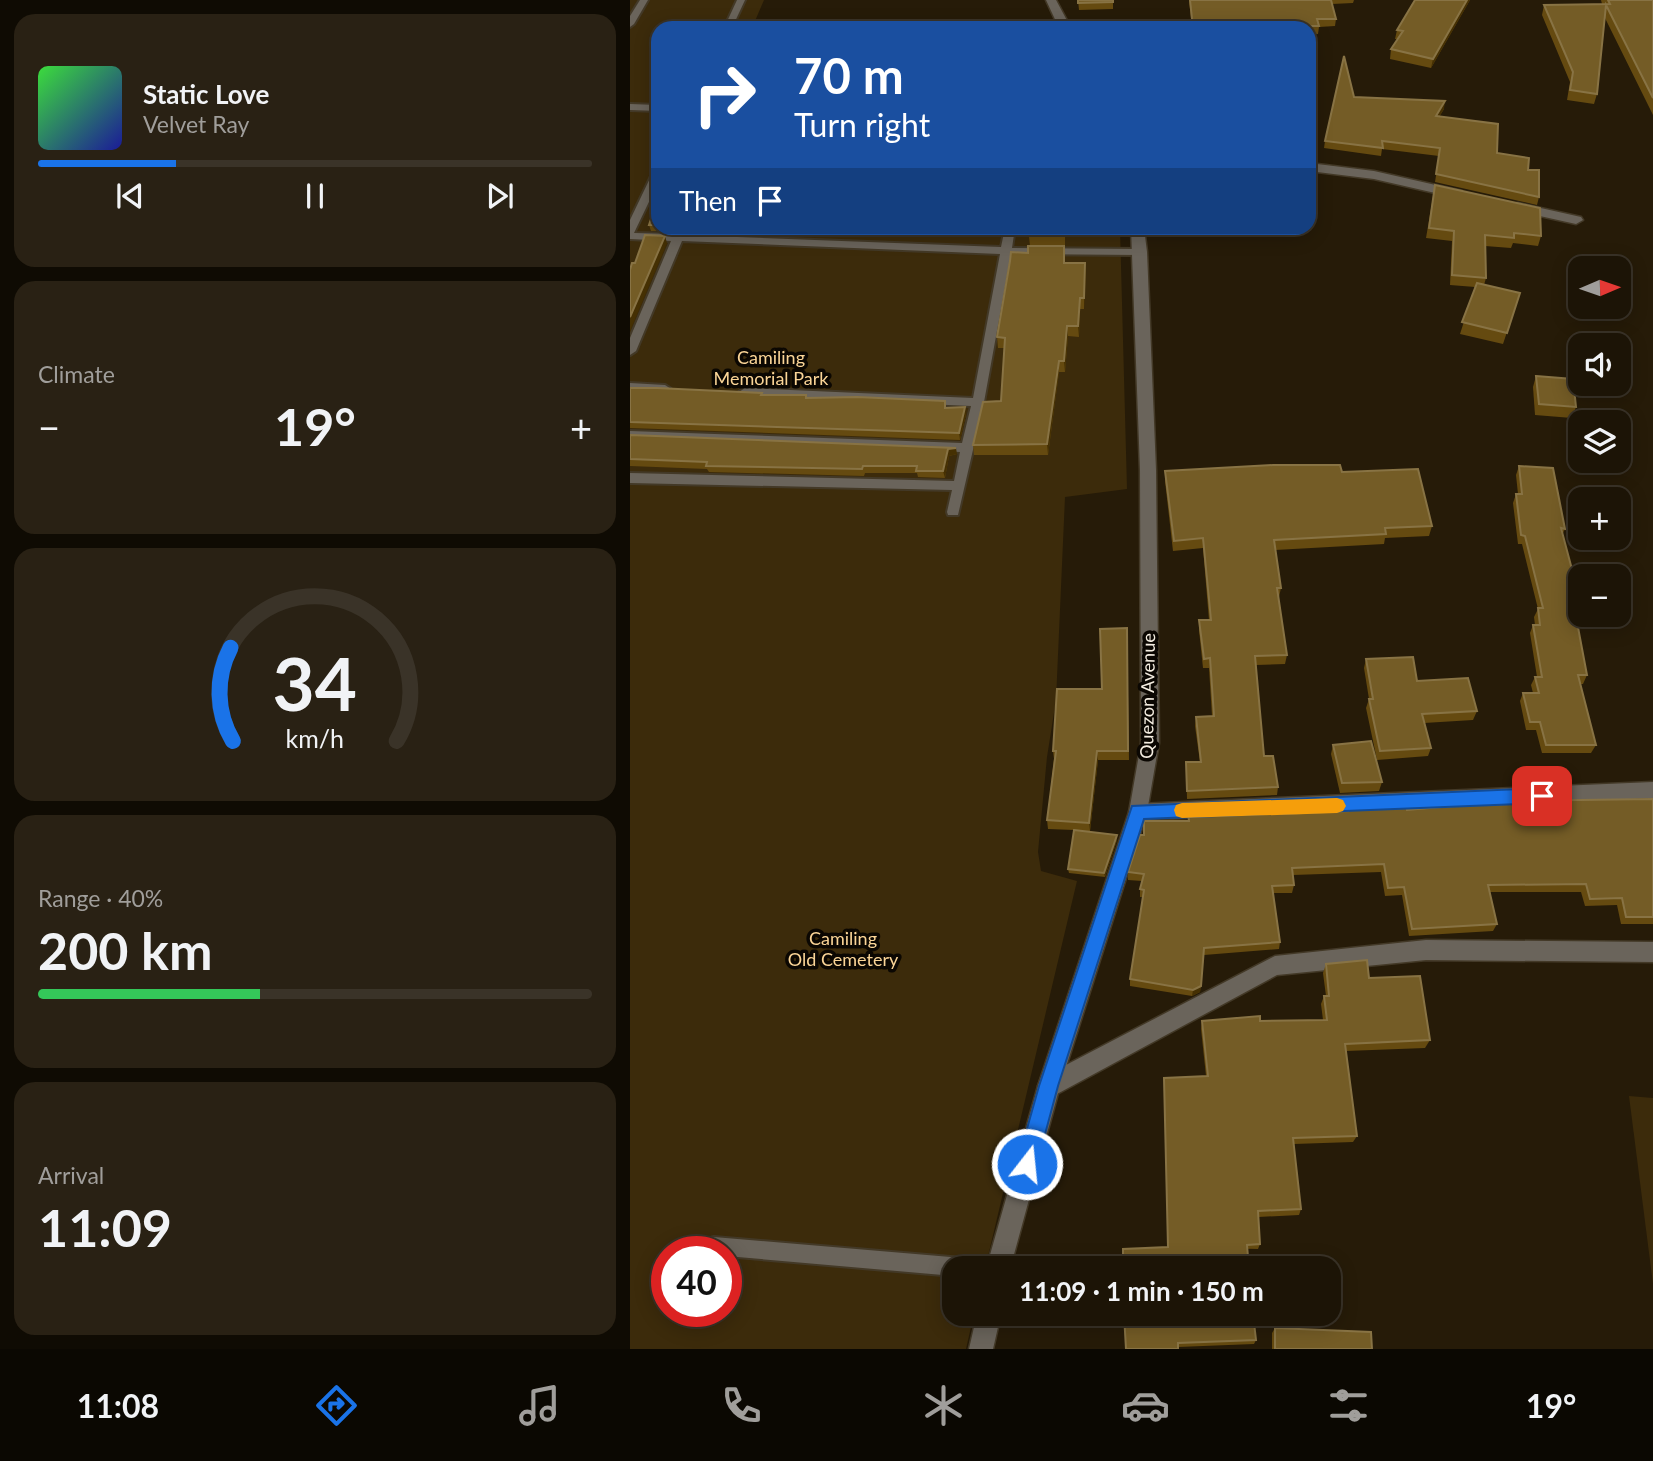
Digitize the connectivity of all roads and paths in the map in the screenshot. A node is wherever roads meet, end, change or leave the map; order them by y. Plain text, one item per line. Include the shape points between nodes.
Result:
1 (644, 0) edge
2 (741, 0) edge
3 (1051, 0) edge
4 (731, 21) edge
5 (1062, 21) edge
6 (630, 24) edge
7 (630, 107) edge
8 (651, 108) edge
9 (1316, 168) edge
10 (651, 187) edge
11 (1468, 196) edge
12 (1509, 205) edge
13 (1576, 220) dead end
14 (630, 233) edge
15 (651, 233) edge
16 (679, 235) edge
17 (716, 235) edge
18 (1008, 235) edge
19 (1138, 235) edge
20 (1005, 251) junction
21 (1140, 252) junction
22 (630, 351) edge
23 (630, 387) edge
24 (672, 389) edge
25 (727, 391) edge
26 (978, 402) junction
27 (630, 435) edge
28 (967, 448) junction
29 (630, 478) edge
30 (957, 486) junction
31 (953, 512) dead end
32 (1653, 790) edge
33 (1138, 812) junction
34 (1653, 952) edge
35 (1049, 1086) junction
36 (742, 1248) edge
37 (1002, 1256) edge
38 (942, 1265) edge
39 (986, 1326) edge
40 (981, 1349) edge

1 - 6 lane
2 - 4 lane
3 - 5 street
7 - 8 lane
9 - 11 street via 1374,175
10 - 14 lane
12 - 13 street
14 - 15 lane
16 - 22 lane
17 - 20 lane
18 - 20 lane
19 - 21 street, Quezon Avenue
20 - 21 lane
20 - 26 lane
21 - 33 street, Quezon Avenue via 1148,470 1150,743
23 - 24 lane
25 - 26 lane
26 - 28 lane
27 - 28 lane
28 - 30 lane
29 - 30 lane
30 - 31 lane
32 - 33 street
33 - 35 street, Quezon Avenue
34 - 35 street via 1426,950 1275,966
35 - 37 street, Quezon Avenue
36 - 38 lane
39 - 40 street

